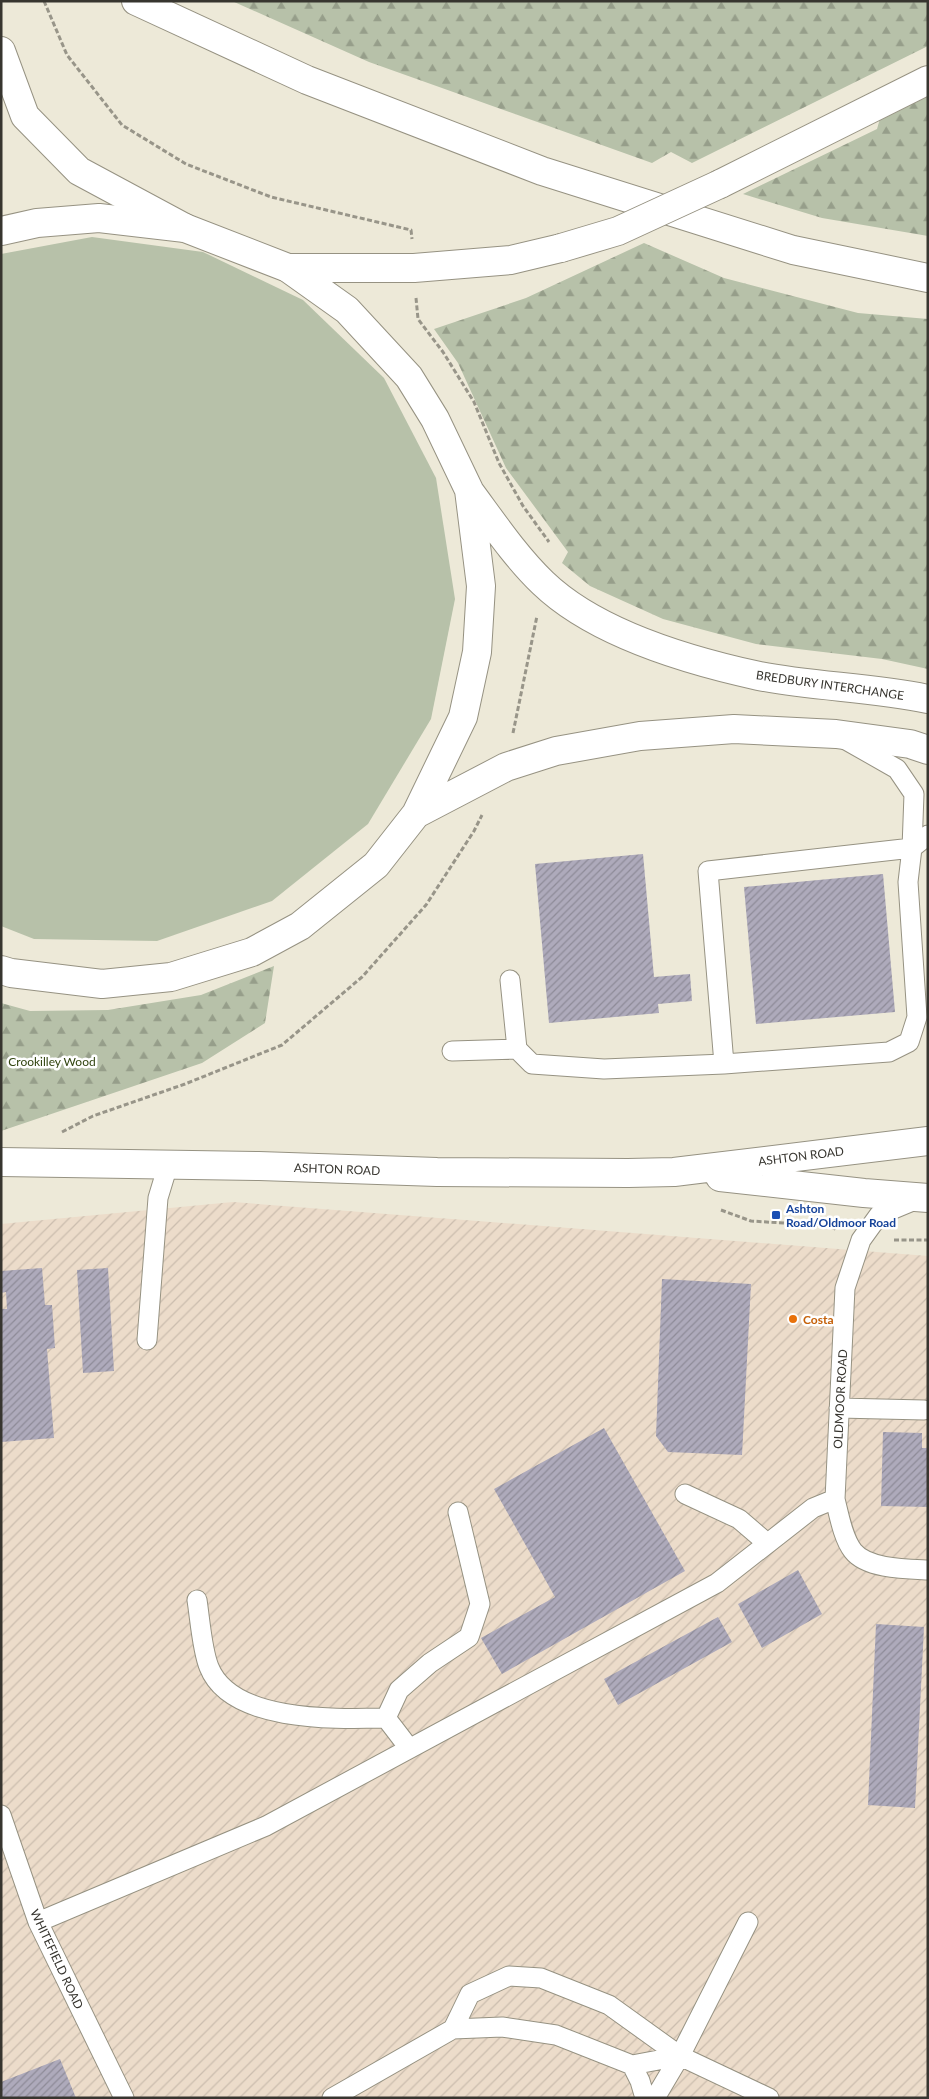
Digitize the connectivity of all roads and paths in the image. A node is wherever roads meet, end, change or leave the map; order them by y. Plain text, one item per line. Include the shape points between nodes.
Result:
1 (136, 1) edge
2 (44, 2) edge
3 (1, 51) edge
4 (928, 80) edge
5 (185, 228) junction
6 (1, 231) edge
7 (288, 268) junction
8 (414, 268) junction
9 (928, 278) edge
10 (469, 490) junction
11 (544, 585) junction
12 (928, 699) edge
13 (836, 734) junction
14 (928, 750) edge
15 (506, 767) junction
16 (416, 814) junction
17 (928, 834) edge
18 (912, 848) junction
19 (1, 970) edge
20 (510, 980) dead end
21 (517, 1049) junction
22 (452, 1051) dead end
23 (724, 1064) junction
24 (61, 1133) dead end
25 (928, 1141) edge
26 (1, 1162) edge
27 (168, 1165) junction
28 (674, 1172) junction
29 (923, 1198) edge
30 (716, 1208) dead end
31 (861, 1240) junction
32 (928, 1240) edge
33 (147, 1340) dead end
34 (839, 1408) junction
35 (924, 1410) dead end
36 (685, 1494) dead end
37 (835, 1499) junction
38 (458, 1512) dead end
39 (767, 1543) junction
40 (928, 1570) edge
41 (197, 1600) dead end
42 (386, 1718) junction
43 (409, 1748) junction
44 (1, 1815) edge
45 (38, 1922) junction
46 (748, 1922) dead end
47 (454, 2029) junction
48 (680, 2056) junction
49 (632, 2065) junction
50 (124, 2098) edge
51 (332, 2098) edge
52 (644, 2098) edge
53 (654, 2098) edge
54 (769, 2098) edge

1 - 9 main road via 307,80 542,171 793,250
2 - 8 path via 67,55 122,125 186,164 271,198 411,230
3 - 5 main road via 25,116 79,171
4 - 8 main road, bridge via 618,231 511,260
5 - 6 main road, BREDBURY INTERCHANGE via 99,218 37,223
5 - 7 main road, BREDBURY INTERCHANGE
7 - 8 main road
7 - 10 main road, BREDBURY INTERCHANGE via 347,310 409,377 435,418
8 - 11 path via 418,319 474,402 499,463 523,506 555,550
10 - 11 main road, BREDBURY INTERCHANGE via 524,564
10 - 16 main road, BREDBURY INTERCHANGE via 481,586 477,652 463,717
11 - 12 main road, BREDBURY INTERCHANGE via 588,617 637,639 702,661 760,676
11 - 15 path
13 - 14 main road, BREDBURY INTERCHANGE via 910,744
13 - 15 main road, BREDBURY INTERCHANGE via 734,729 640,736 556,751
13 - 18 lane via 897,768 914,794
15 - 16 main road, BREDBURY INTERCHANGE
15 - 24 path via 474,831 426,905 362,977 282,1045 93,1116
16 - 19 main road, BREDBURY INTERCHANGE via 376,865 300,926 252,952 171,977 102,984
17 - 18 lane
18 - 23 lane via 908,882 917,1018 909,1042 889,1052
18 - 23 lane via 708,871
20 - 21 lane
21 - 22 lane
21 - 23 lane via 532,1064 604,1069
25 - 28 main road, ASHTON ROAD
26 - 27 main road, ASHTON ROAD
27 - 28 main road, ASHTON ROAD via 437,1172
27 - 33 lane via 158,1198
28 - 29 main road, ASHTON ROAD
29 - 31 lane, OLDMOOR ROAD via 879,1215
30 - 31 path via 751,1221 830,1226
31 - 32 path
31 - 34 lane, OLDMOOR ROAD via 845,1288
34 - 35 lane
34 - 37 lane, OLDMOOR ROAD
36 - 39 lane via 739,1518
37 - 39 lane via 813,1508
37 - 40 lane, OLDMOOR ROAD via 843,1529 854,1552 880,1567
38 - 42 lane via 480,1604 469,1637 430,1662 399,1690
39 - 43 lane via 717,1583
41 - 42 lane via 209,1668 228,1694 260,1708 321,1719
42 - 43 lane
43 - 45 lane via 266,1826
44 - 45 lane, WHITEFIELD ROAD
45 - 50 lane, WHITEFIELD ROAD
46 - 48 lane
47 - 48 lane via 470,1994 509,1976 542,1978 609,2005
47 - 49 lane via 502,2027 556,2035
47 - 51 lane
48 - 49 lane
48 - 53 lane
48 - 54 lane
49 - 52 lane

